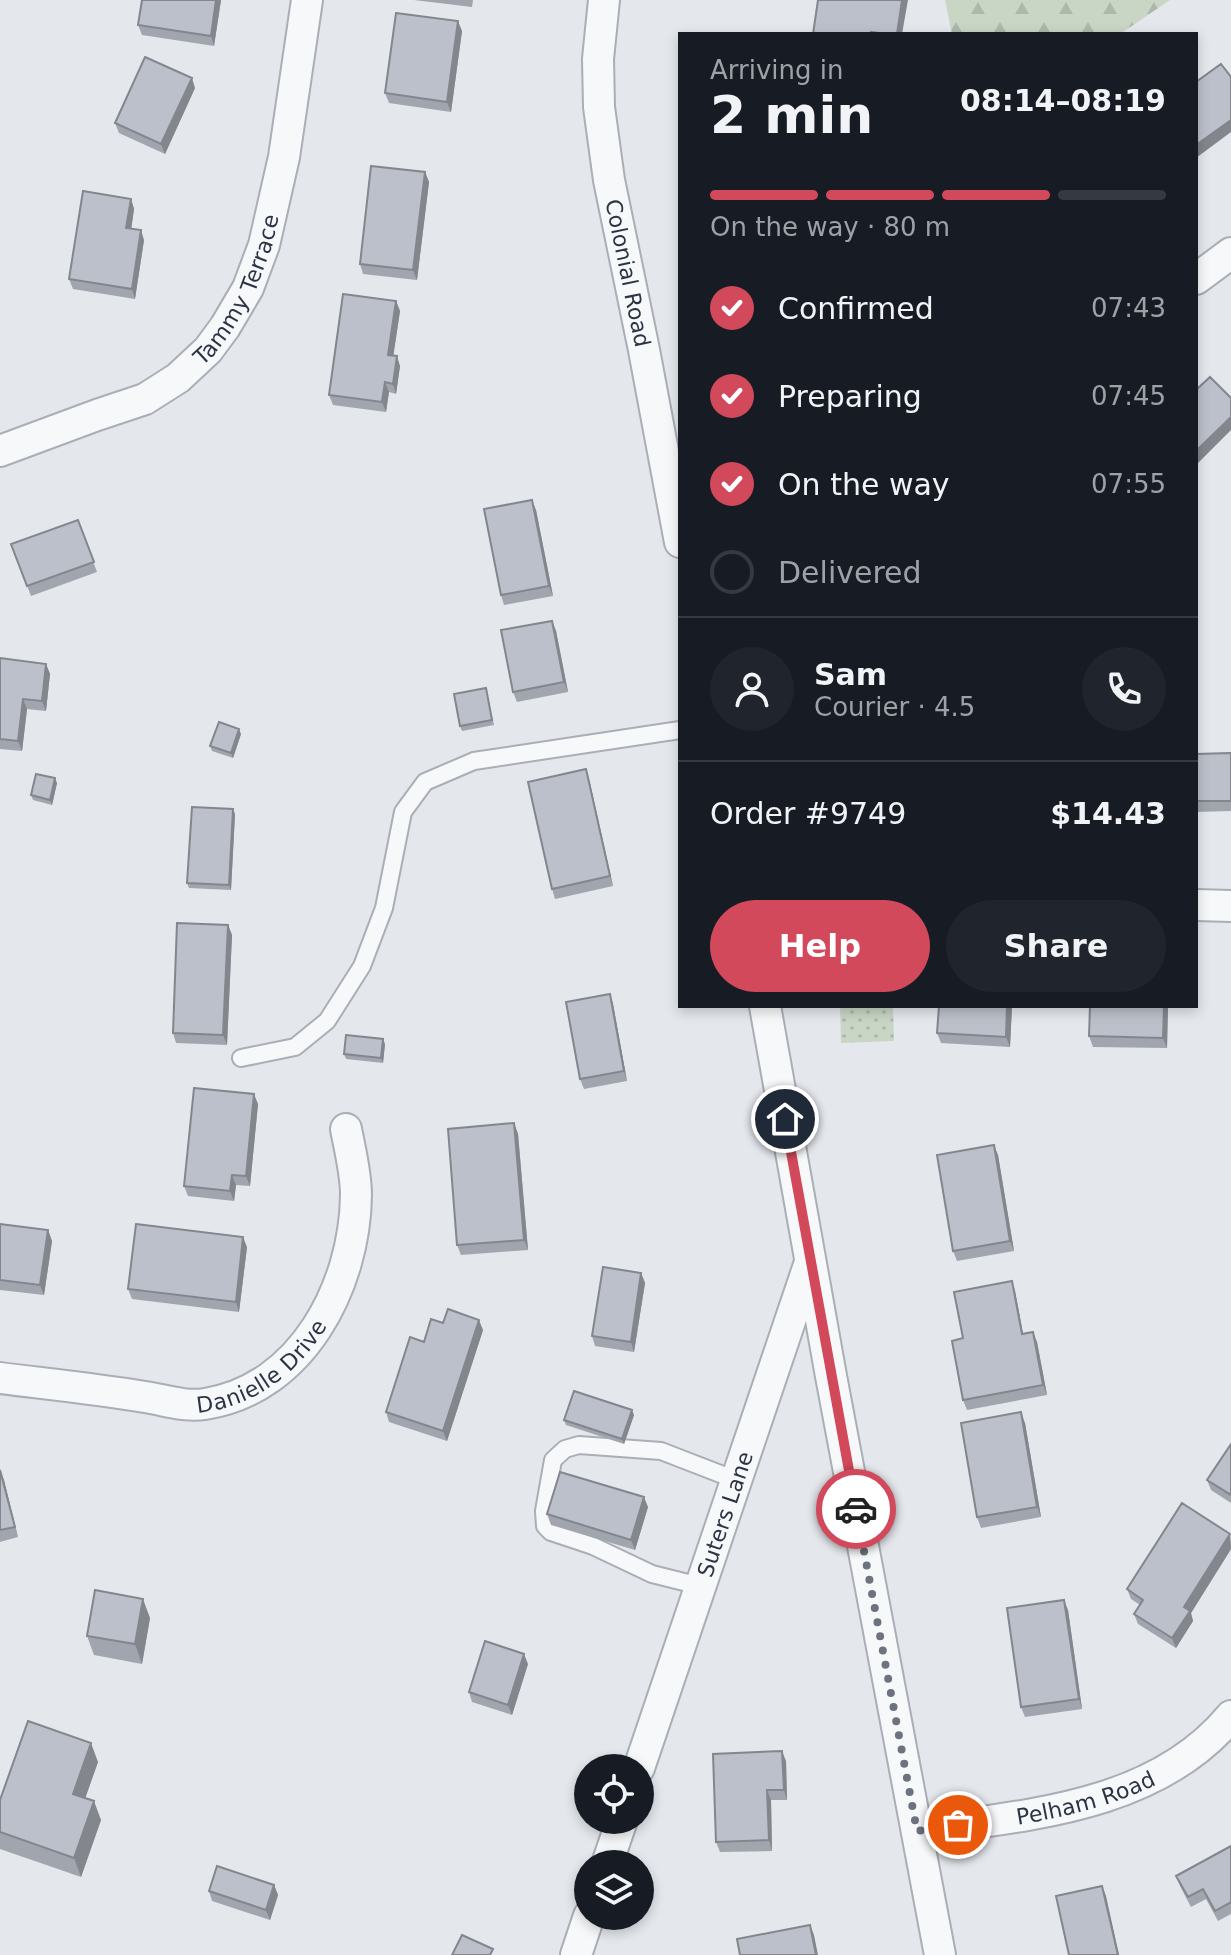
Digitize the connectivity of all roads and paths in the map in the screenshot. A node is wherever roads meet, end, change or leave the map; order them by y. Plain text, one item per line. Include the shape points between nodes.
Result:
1 (307, 0) edge
2 (604, 0) edge
3 (1231, 253) edge
4 (1198, 278) edge
5 (0, 451) edge
6 (678, 531) edge
7 (678, 730) edge
8 (1198, 905) edge
9 (1231, 906) edge
10 (765, 1008) edge
11 (241, 1058) dead end
12 (346, 1129) dead end
13 (810, 1260) junction
14 (0, 1378) edge
15 (736, 1480) junction
16 (700, 1586) junction
17 (1231, 1716) edge
18 (644, 1754) edge
19 (917, 1831) junction
20 (584, 1930) edge
21 (576, 1955) edge
22 (940, 1955) edge

1 - 5 street, Tammy Terrace via 284,157 264,245 248,288 225,327 178,378 145,399
2 - 6 street, Colonial Road via 599,107 609,180
3 - 4 street
7 - 11 lane via 474,761 425,782 403,812 384,908 362,966 327,1021 295,1047
8 - 9 street
10 - 13 street
12 - 14 street, Danielle Drive via 356,1199 339,1285 297,1355 269,1380 237,1396 180,1405
13 - 15 street, Suters Lane
13 - 19 street
15 - 16 street, Suters Lane
15 - 16 lane via 661,1451 579,1445 553,1460 544,1511 551,1532 652,1574
16 - 18 street, Suters Lane
17 - 19 street, Pelham Road via 1190,1754 1152,1779 1110,1796 1028,1815
19 - 22 street
20 - 21 street

